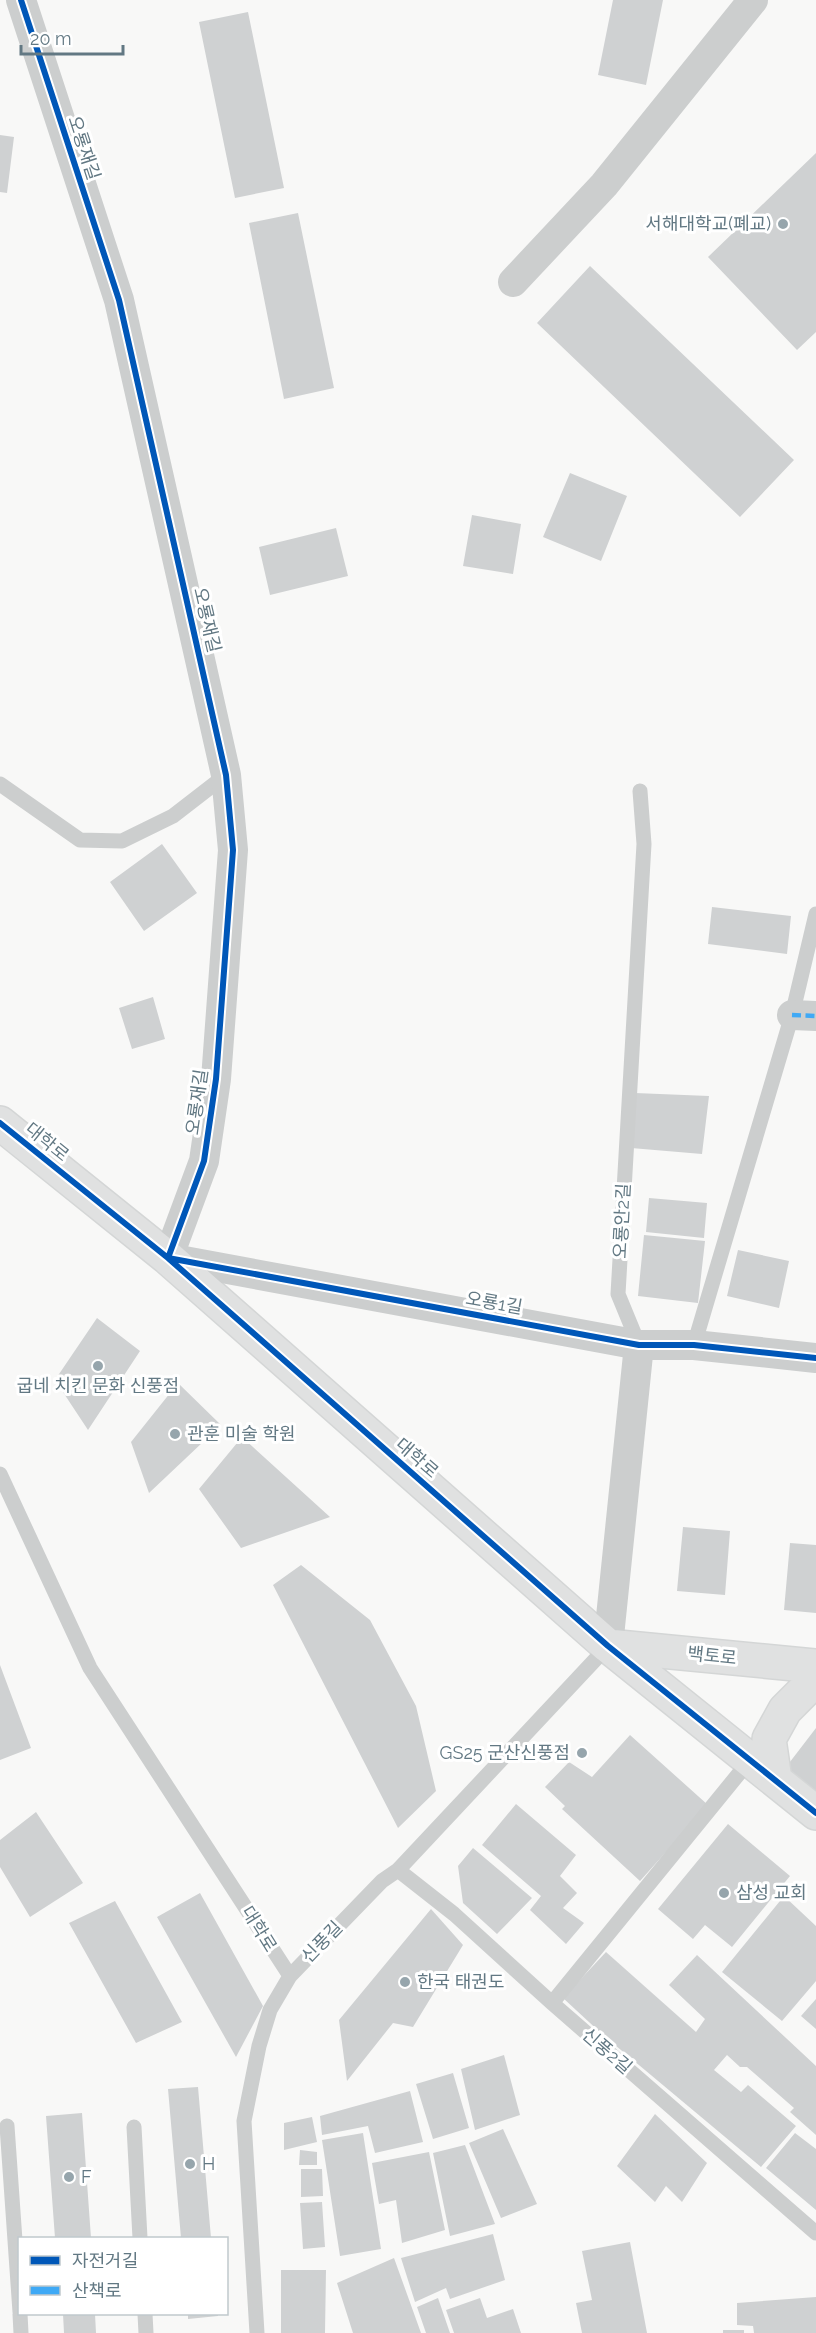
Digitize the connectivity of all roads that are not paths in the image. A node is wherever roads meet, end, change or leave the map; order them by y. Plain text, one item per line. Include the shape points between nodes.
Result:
1 (21, 0) edge
2 (753, 0) edge
3 (513, 282) dead end
4 (226, 775) junction
5 (0, 784) edge
6 (640, 791) dead end
7 (816, 914) edge
8 (804, 1015) edge
9 (0, 1123) edge
10 (168, 1258) junction
11 (639, 1345) junction
12 (694, 1345) junction
13 (816, 1359) edge
14 (0, 1474) edge
15 (608, 1646) junction
16 (816, 1666) edge
17 (816, 1679) edge
18 (763, 1770) junction
19 (816, 1813) edge
20 (398, 1870) junction
21 (290, 1976) junction
22 (552, 2003) junction
23 (7, 2126) dead end
24 (134, 2127) dead end
25 (816, 2233) edge
26 (140, 2237) edge
27 (18, 2284) edge
28 (20, 2315) edge
29 (145, 2315) edge
30 (21, 2333) edge
31 (146, 2333) edge
32 (257, 2333) edge

1 - 4 street, 오룡재길 via 119,300
2 - 3 street via 611,177
4 - 5 lane via 173,816 122,841 80,840
4 - 10 street, 오룡재길 via 233,850 216,1079 204,1161
6 - 11 lane, 오룡안2길 via 644,844 618,1294
7 - 8 lane
8 - 12 lane
9 - 10 street, 대학로
10 - 11 street, 오룡1길
10 - 15 street, 대학로
11 - 12 street, 오룡1길
11 - 15 street, 오룡안2길
12 - 13 street, 오룡1길
14 - 21 lane, 대학로 via 90,1668
15 - 16 street, 백토로
15 - 18 street, 대학로
15 - 20 lane, 신풍길
17 - 18 street via 785,1710 769,1739
18 - 19 street, 대학로
18 - 22 lane
20 - 21 lane, 신풍길 via 382,1881
20 - 22 lane, 신풍2길 via 454,1914
21 - 32 lane, 신풍길 via 270,2010 244,2121
22 - 25 lane, 신풍2길
23 - 27 lane
24 - 26 lane
28 - 30 lane
29 - 31 lane

